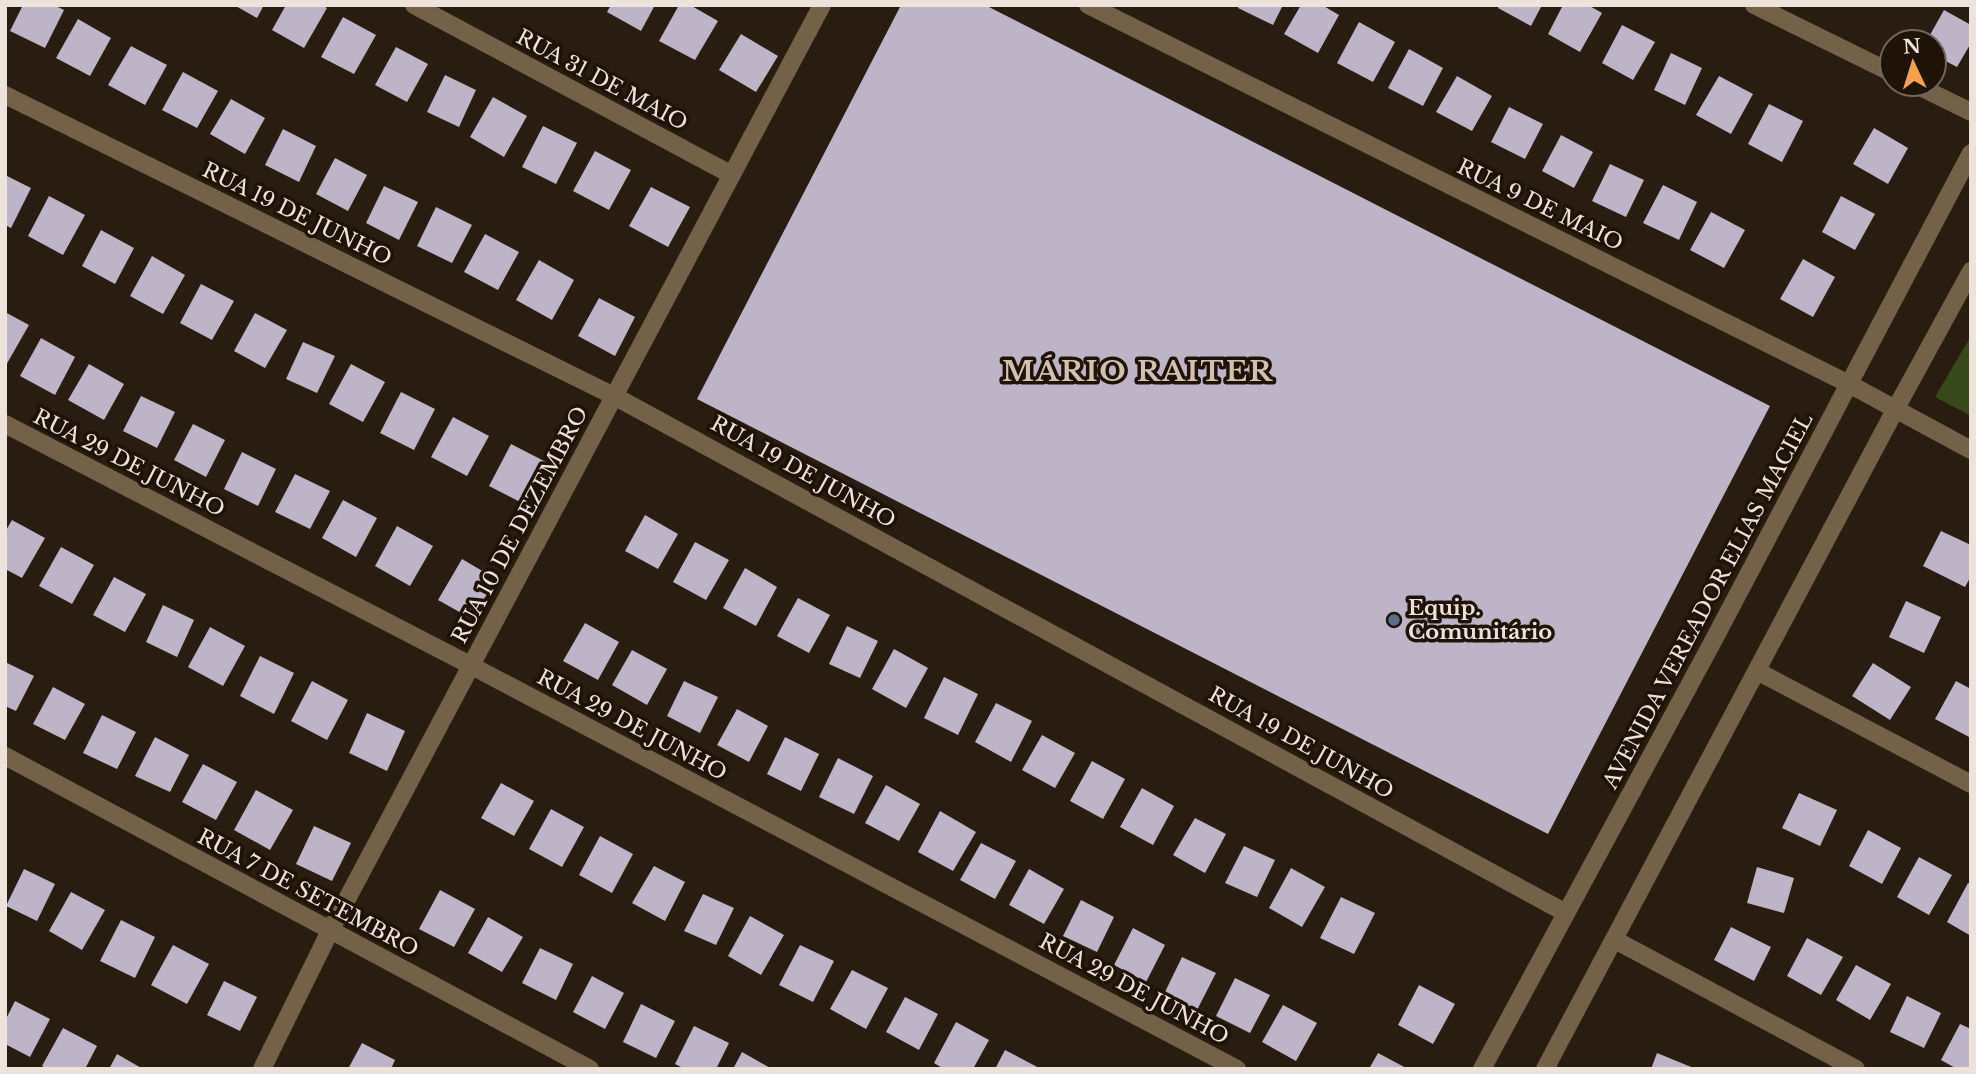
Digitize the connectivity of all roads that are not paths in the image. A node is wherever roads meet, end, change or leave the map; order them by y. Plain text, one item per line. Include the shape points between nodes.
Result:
1 (414, 5) edge
2 (822, 5) edge
3 (1088, 5) edge
4 (1754, 5) edge
5 (1878, 66) edge
6 (5, 96) edge
7 (1942, 98) edge
8 (1971, 112) edge
9 (1971, 153) edge
10 (732, 174) junction
11 (1971, 271) edge
12 (1849, 384) junction
13 (614, 396) junction
14 (1895, 410) junction
15 (5, 424) edge
16 (1971, 450) edge
17 (470, 665) junction
18 (1757, 671) junction
19 (5, 756) edge
20 (1971, 784) edge
21 (1566, 913) junction
22 (330, 931) junction
23 (1615, 940) junction
24 (262, 1069) edge
25 (590, 1069) edge
26 (1237, 1069) edge
27 (1482, 1069) edge
28 (1545, 1069) edge
29 (1856, 1069) edge

1 - 10 street, RUA 31 DE MAIO
2 - 10 street, RUA 10 DE DEZEMBRO
3 - 12 street, RUA 9 DE MAIO
4 - 5 street
6 - 13 street, RUA 19 DE JUNHO
7 - 8 street
9 - 12 street, AVENIDA VEREADOR ELIAS MACIEL
10 - 13 street, RUA 10 DE DEZEMBRO
11 - 14 street
12 - 14 street, RUA 9 DE MAIO
12 - 21 street, AVENIDA VEREADOR ELIAS MACIEL
13 - 17 street, RUA 10 DE DEZEMBRO
13 - 21 street, RUA 19 DE JUNHO
14 - 16 street, RUA 9 DE MAIO
14 - 18 street
15 - 17 street, RUA 29 DE JUNHO
17 - 22 street, RUA 10 DE DEZEMBRO
17 - 26 street, RUA 29 DE JUNHO
18 - 20 street
18 - 23 street
19 - 22 street, RUA 7 DE SETEMBRO
21 - 27 street, AVENIDA VEREADOR ELIAS MACIEL
22 - 24 street, RUA 10 DE DEZEMBRO
22 - 25 street, RUA 7 DE SETEMBRO
23 - 28 street
23 - 29 street

